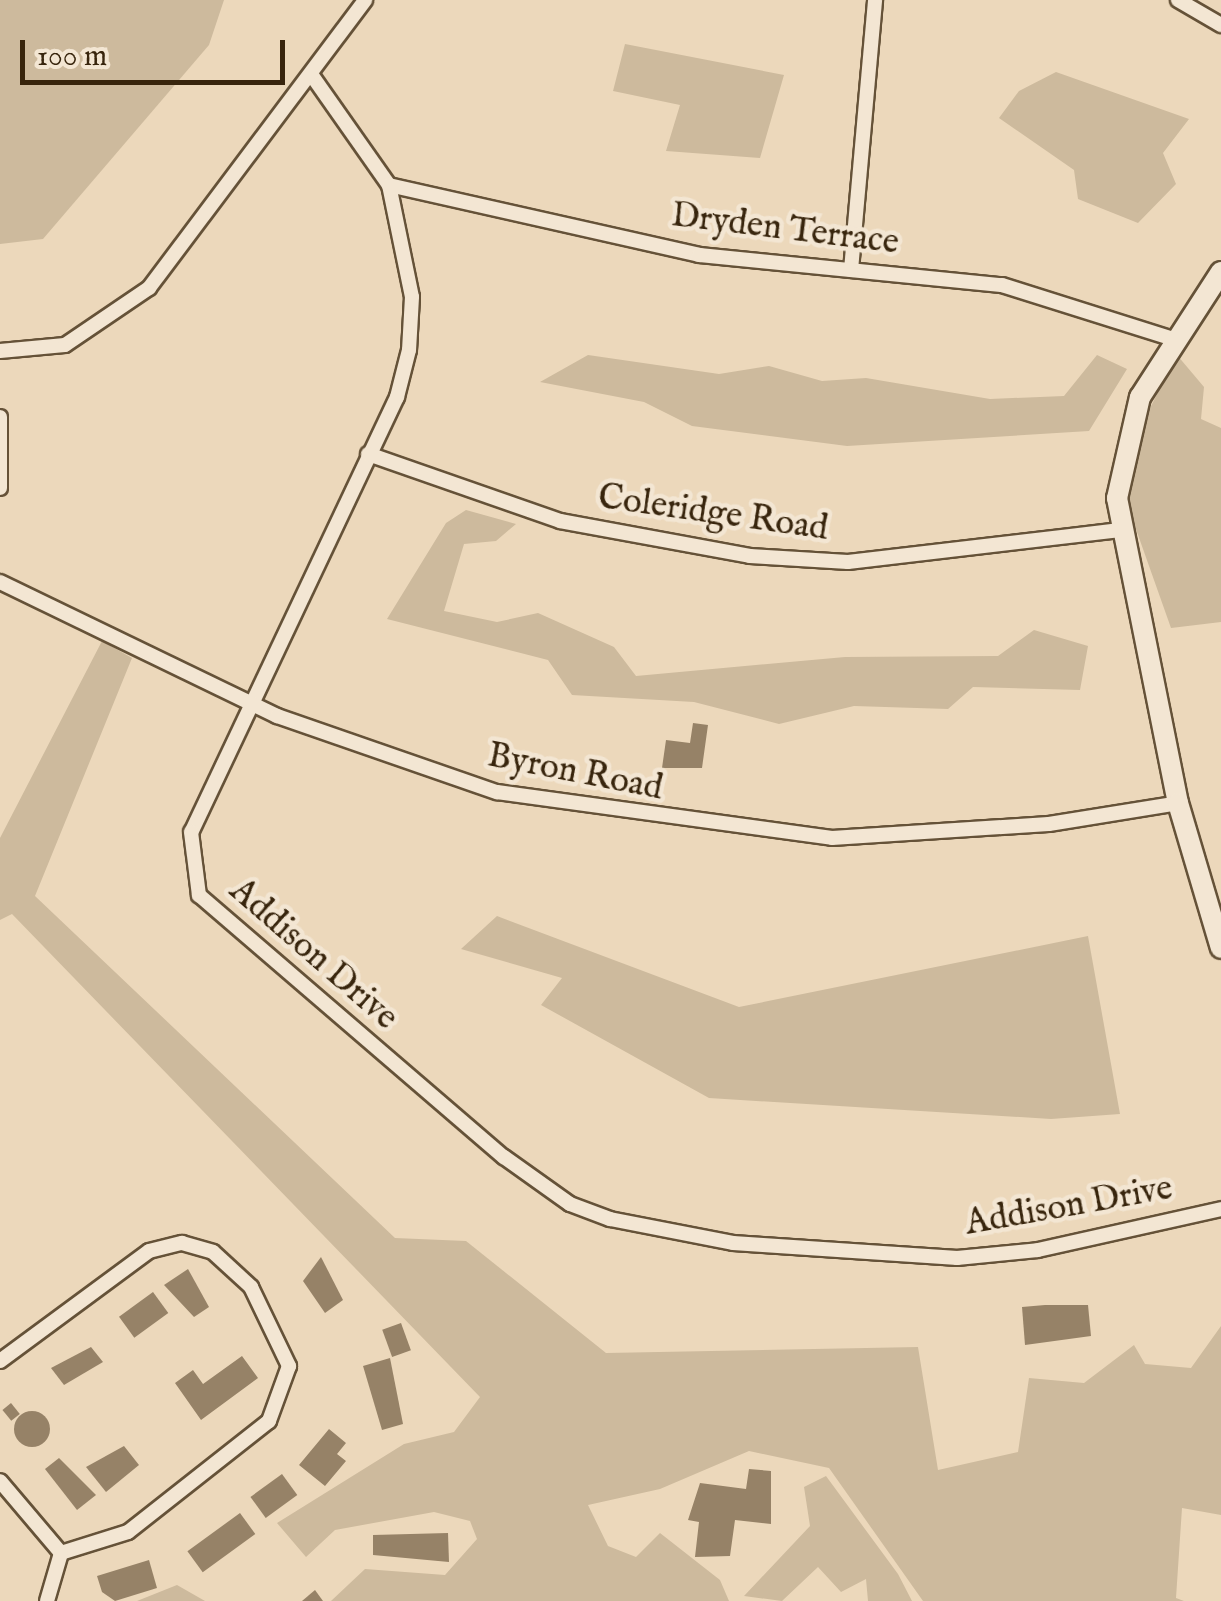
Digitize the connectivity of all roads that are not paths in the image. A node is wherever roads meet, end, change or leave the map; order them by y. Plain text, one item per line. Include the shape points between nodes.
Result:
1 (365, 0) edge
2 (875, 0) edge
3 (1178, 0) edge
4 (1221, 25) edge
5 (313, 77) junction
6 (390, 185) junction
7 (851, 270) junction
8 (1221, 272) edge
9 (1170, 338) junction
10 (0, 351) edge
11 (0, 416) edge
12 (368, 454) junction
13 (0, 488) edge
14 (1120, 530) junction
15 (0, 582) edge
16 (250, 702) junction
17 (1178, 804) junction
18 (1221, 948) edge
19 (1221, 1209) edge
20 (0, 1361) edge
21 (0, 1481) edge
22 (61, 1553) junction
23 (47, 1601) edge

1 - 5 street
2 - 7 street
3 - 4 street
5 - 6 street, Addison Drive
5 - 10 street via 126,310 65,344
6 - 7 street, Dryden Terrace via 699,255
6 - 12 street, Addison Drive via 412,298 409,350
7 - 9 street, Dryden Terrace via 1041,293
8 - 9 street
9 - 14 street via 1130,426
11 - 13 street
12 - 14 street, Coleridge Road via 560,522 750,556 848,562
12 - 16 street, Addison Drive
14 - 17 street
15 - 16 street, Byron Road
16 - 17 street, Byron Road via 497,792 696,826 910,836
16 - 19 street, Addison Drive via 192,832 199,896 570,1204 733,1243 957,1258 1038,1250
17 - 18 street
20 - 22 street via 166,1244 197,1245 227,1262 286,1348 281,1402 251,1439 128,1532
21 - 22 street
22 - 23 street

